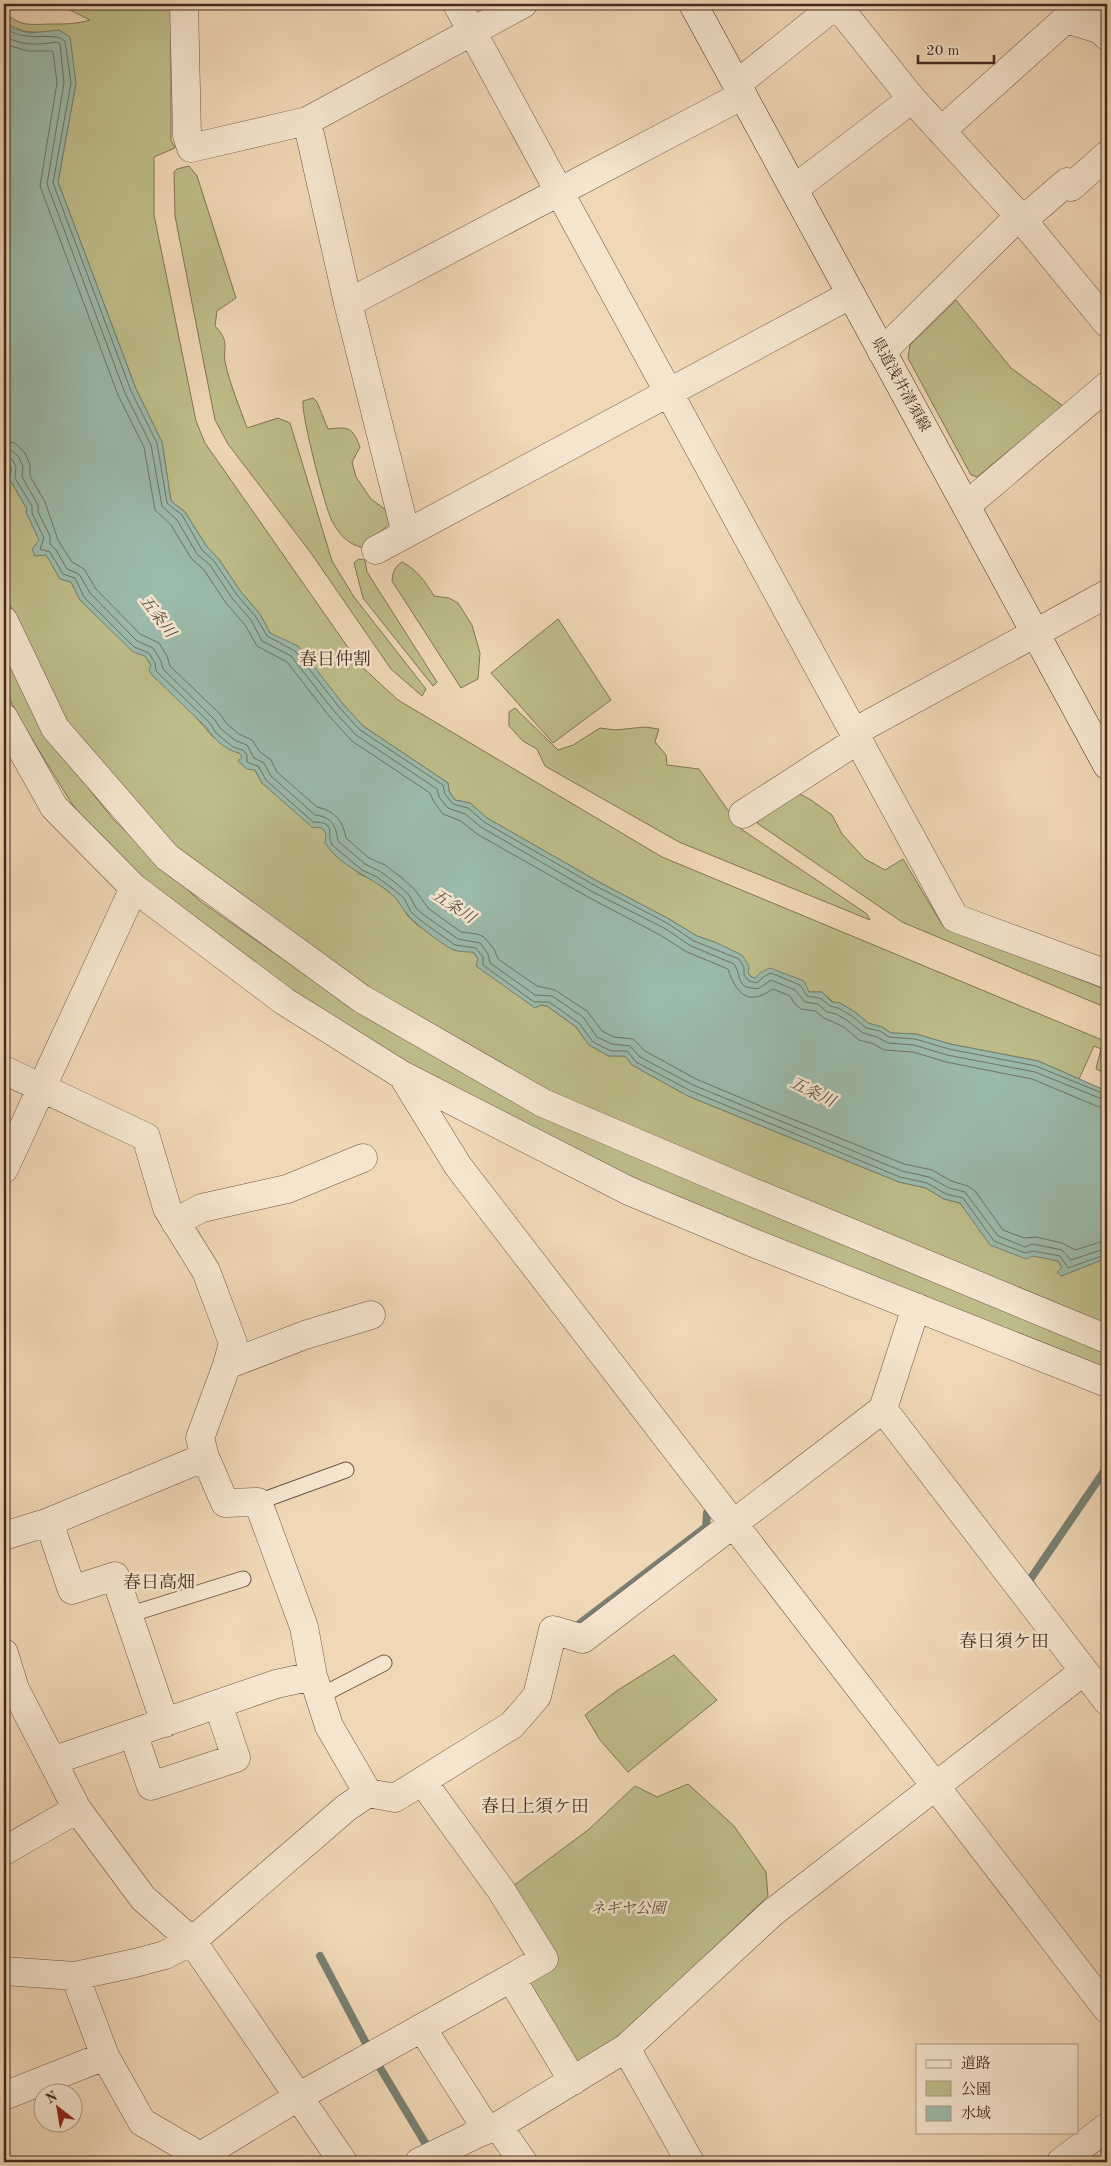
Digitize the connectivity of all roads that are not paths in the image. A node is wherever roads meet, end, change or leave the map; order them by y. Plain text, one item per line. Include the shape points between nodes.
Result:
1 (184, 4) edge
2 (457, 4) edge
3 (523, 4) edge
4 (693, 4) edge
5 (836, 4) edge
6 (1105, 24) edge
7 (472, 31) junction
8 (740, 90) junction
9 (912, 99) junction
10 (307, 122) junction
11 (941, 130) junction
12 (1107, 156) edge
13 (794, 189) junction
14 (560, 192) junction
15 (1021, 218) junction
16 (850, 295) junction
17 (348, 303) junction
18 (1107, 323) edge
19 (882, 352) junction
20 (1107, 386) edge
21 (669, 392) junction
22 (966, 506) junction
23 (406, 534) junction
24 (376, 550) dead end
25 (1107, 594) edge
26 (4, 621) edge
27 (1036, 633) junction
28 (4, 718) edge
29 (856, 736) junction
30 (4, 746) edge
31 (1107, 766) edge
32 (54, 807) junction
33 (743, 814) dead end
34 (134, 888) junction
35 (1107, 974) edge
36 (4, 1070) edge
37 (402, 1075) junction
38 (42, 1088) junction
39 (363, 1158) dead end
40 (4, 1169) edge
41 (175, 1222) junction
42 (916, 1307) junction
43 (371, 1315) dead end
44 (1107, 1339) edge
45 (227, 1365) junction
46 (1107, 1383) edge
47 (883, 1409) junction
48 (205, 1457) junction
49 (346, 1470) dead end
50 (258, 1502) junction
51 (49, 1522) junction
52 (733, 1524) junction
53 (4, 1536) edge
54 (243, 1580) dead end
55 (128, 1615) junction
56 (4, 1653) edge
57 (384, 1663) dead end
58 (1084, 1671) junction
59 (317, 1686) junction
60 (1107, 1701) edge
61 (218, 1704) junction
62 (165, 1723) junction
63 (133, 1733) junction
64 (52, 1761) junction
65 (422, 1780) junction
66 (936, 1786) junction
67 (368, 1793) junction
68 (77, 1809) junction
69 (4, 1850) edge
70 (192, 1941) junction
71 (4, 1970) edge
72 (75, 1976) junction
73 (511, 1978) junction
74 (1107, 2009) edge
75 (422, 2028) junction
76 (626, 2048) junction
77 (105, 2056) junction
78 (573, 2081) junction
79 (4, 2096) edge
80 (298, 2097) junction
81 (1107, 2127) edge
82 (493, 2128) junction
83 (200, 2159) edge
84 (343, 2162) edge
85 (419, 2162) edge
86 (523, 2162) edge
87 (690, 2162) edge
88 (1061, 2162) edge

1 - 10 street via 187,135 191,148
2 - 7 street
3 - 7 street
4 - 8 street, 県道浅井清須線
5 - 8 street
5 - 9 street
6 - 11 street via 1066,19
7 - 10 street
7 - 14 street
8 - 13 street, 県道浅井清須線
8 - 14 street
9 - 11 street
9 - 13 street
10 - 17 street
11 - 15 street
12 - 15 street via 1071,187 1067,182
13 - 16 street, 県道浅井清須線
14 - 17 street
14 - 21 street
15 - 18 street
15 - 19 street
16 - 19 street, 県道浅井清須線
16 - 21 street
17 - 23 street
19 - 22 street, 県道浅井清須線
20 - 22 street
21 - 23 street
21 - 29 street
22 - 27 street, 県道浅井清須線
23 - 24 street
25 - 27 street
26 - 44 street via 55,728 168,857 362,999 543,1103
27 - 29 street
27 - 31 street, 県道浅井清須線
28 - 32 street
29 - 33 street
29 - 35 street via 955,918
30 - 32 street
32 - 34 street
34 - 37 street via 284,1001
34 - 38 street
36 - 38 street
37 - 42 street via 630,1191
37 - 52 street via 458,1166
38 - 40 street
38 - 41 street via 146,1137 167,1208
39 - 41 street via 287,1189 202,1208
41 - 45 street via 206,1271 233,1343
42 - 46 street
42 - 47 street
43 - 45 street via 305,1335
45 - 48 street via 200,1438
47 - 52 street
47 - 58 street
48 - 50 street via 225,1503
48 - 51 street
49 - 50 lane
50 - 59 street via 304,1627
51 - 53 street
51 - 55 street via 72,1590 115,1576
52 - 65 street via 583,1639 553,1630 536,1696 512,1725
52 - 66 street
54 - 55 lane
55 - 62 street
56 - 64 street via 15,1689
57 - 59 lane
58 - 60 street
58 - 66 street
59 - 61 street via 276,1684
59 - 67 street via 329,1726
61 - 62 street
61 - 63 street via 236,1758 151,1786
62 - 63 street
63 - 64 street
64 - 68 street
65 - 67 street via 395,1798
65 - 73 street via 501,1890 544,1959
66 - 74 street
66 - 76 street via 772,1913
67 - 70 street via 346,1808
68 - 69 street
68 - 70 street via 143,1898
70 - 72 street via 157,1957
70 - 80 street
71 - 72 street
72 - 77 street
73 - 75 street
73 - 78 street
75 - 80 street
75 - 82 street
76 - 78 street
76 - 87 street
77 - 79 street
77 - 83 street via 142,2122
78 - 82 street
80 - 83 street
80 - 84 street
81 - 88 street
82 - 85 street
82 - 86 street

